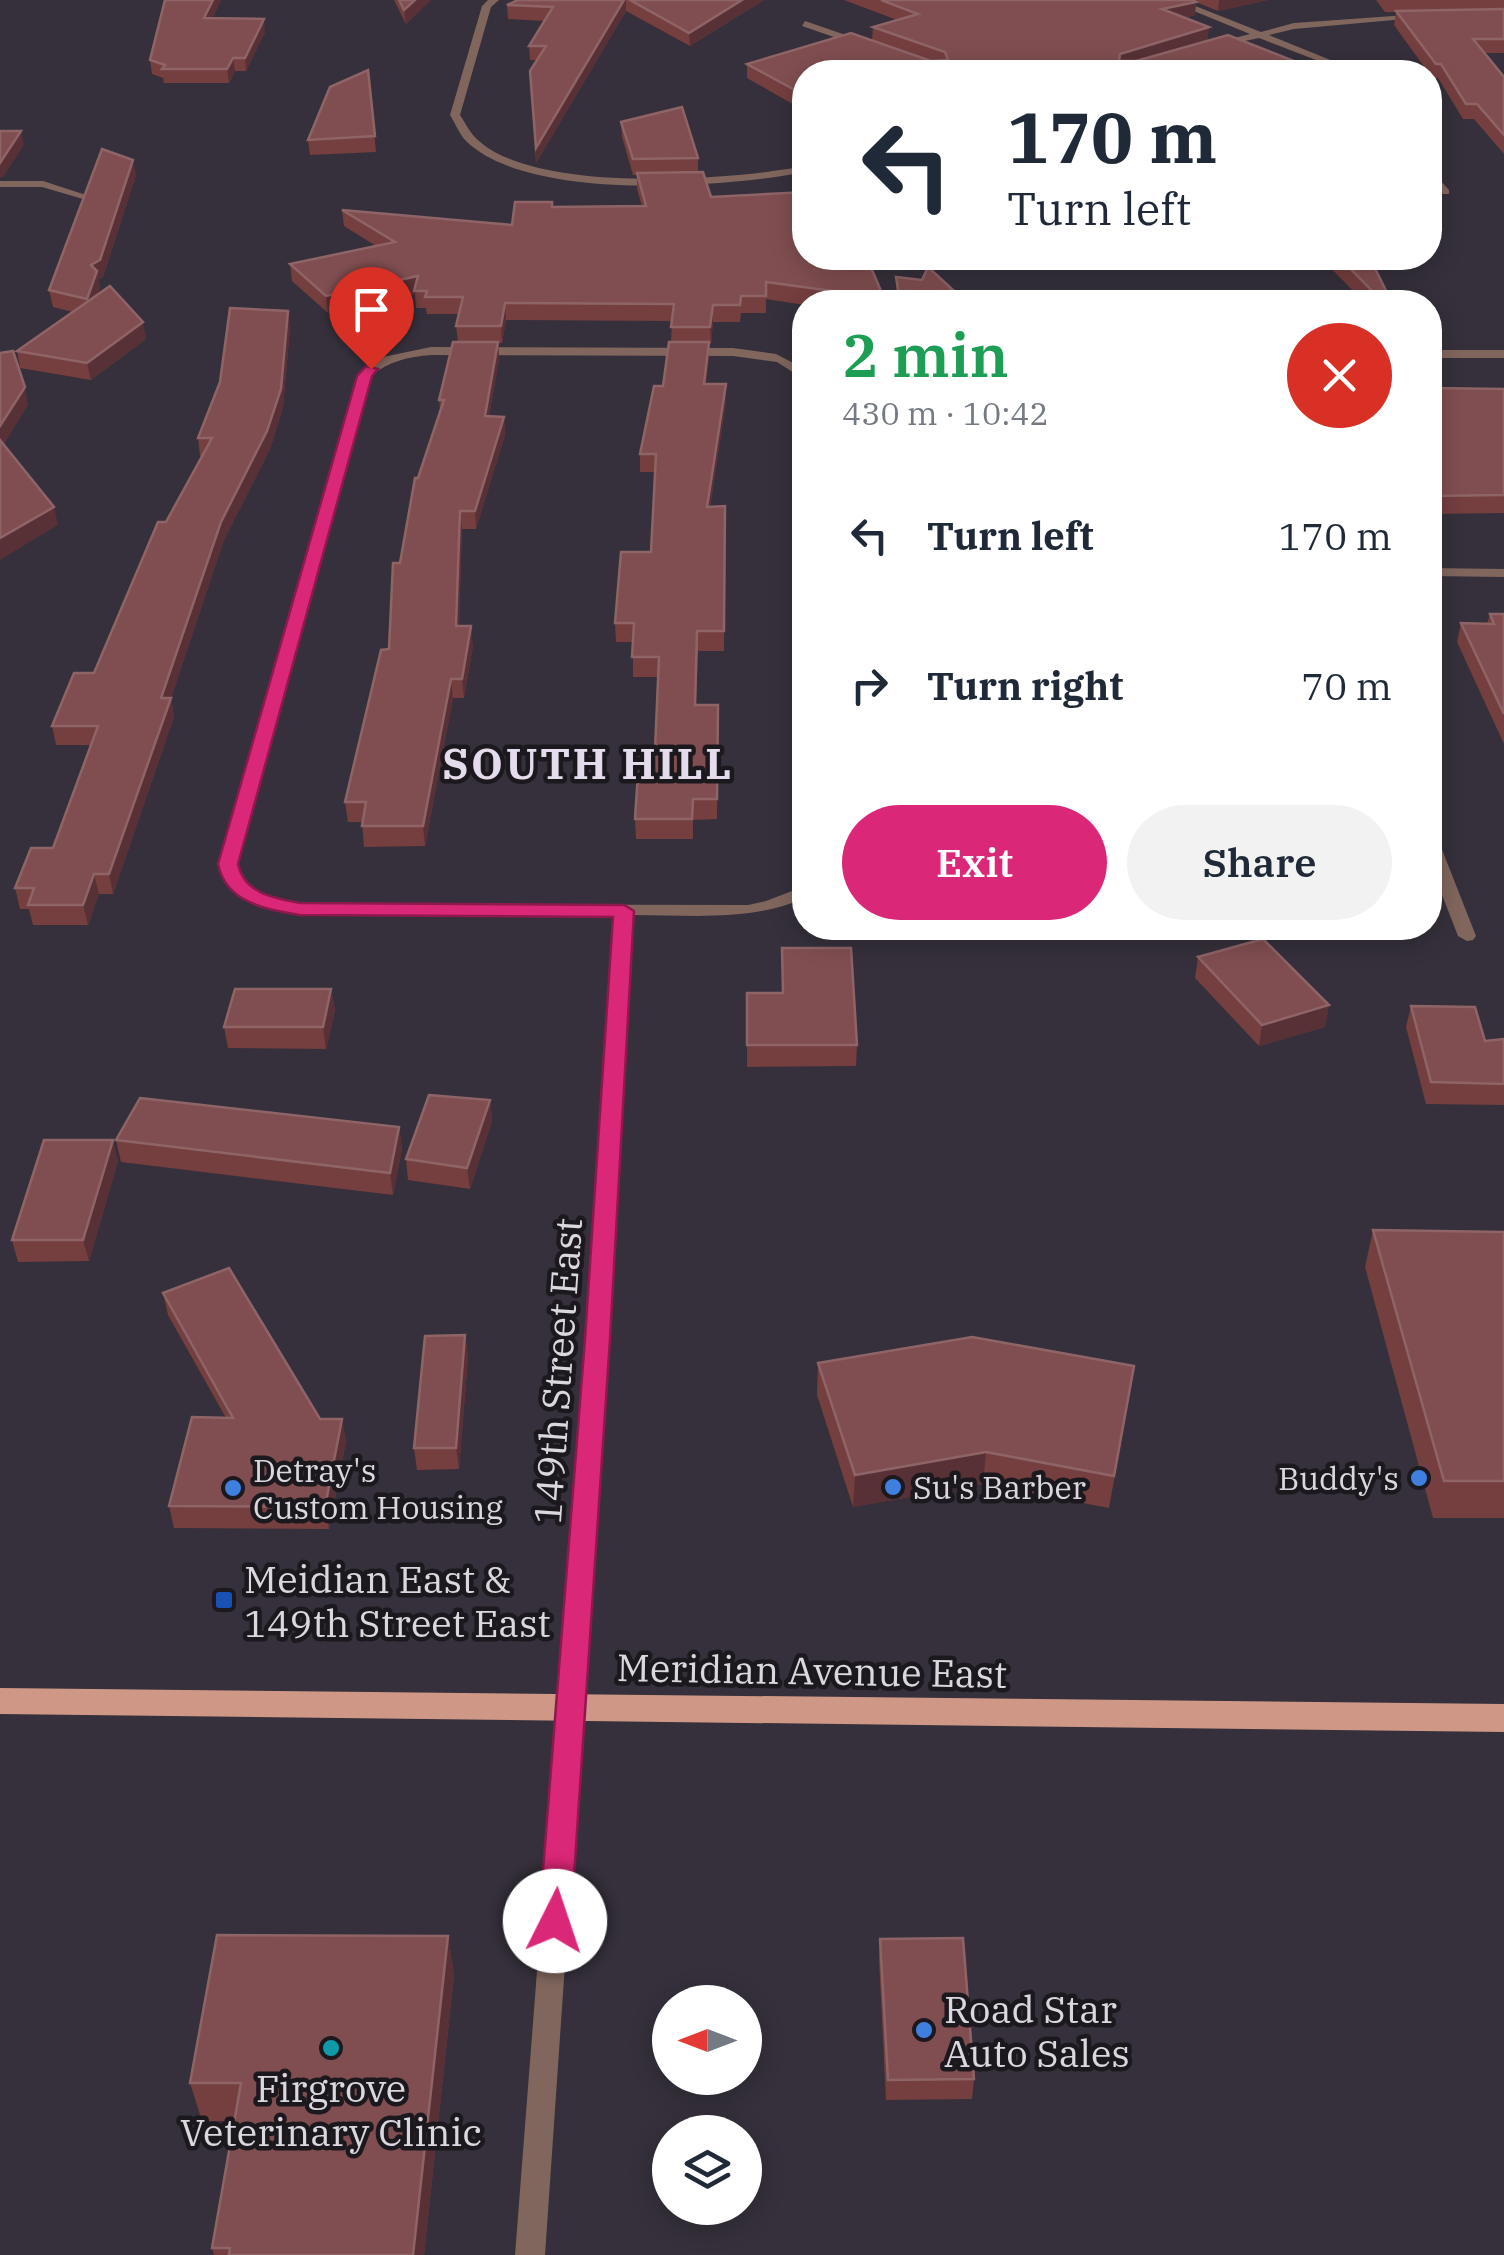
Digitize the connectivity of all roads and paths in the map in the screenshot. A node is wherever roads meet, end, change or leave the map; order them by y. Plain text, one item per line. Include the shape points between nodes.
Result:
1 (494, 0) edge
2 (1172, 0) edge
3 (1434, 16) edge
4 (804, 24) dead end
5 (1255, 34) junction
6 (873, 48) edge
7 (1207, 48) edge
8 (1327, 60) edge
9 (792, 171) edge
10 (0, 184) edge
11 (1442, 188) edge
12 (1445, 192) dead end
13 (83, 196) edge
14 (1442, 354) edge
15 (1504, 354) edge
16 (792, 366) edge
17 (1442, 572) edge
18 (1504, 573) edge
19 (1442, 872) edge
20 (792, 898) edge
21 (624, 911) junction
22 (1467, 936) dead end
23 (0, 1701) edge
24 (571, 1708) junction
25 (1504, 1718) edge
26 (530, 2255) edge

1 - 9 street via 455,115 480,147 561,174 666,184
2 - 5 street
3 - 5 street
4 - 6 street
5 - 7 street
5 - 8 street
10 - 13 street via 43,184
11 - 12 street
14 - 15 street
16 - 21 street via 758,354 714,352 431,351 389,359 365,376 228,864 230,876 264,902 300,909
17 - 18 street
19 - 22 street
20 - 21 street via 748,910
21 - 24 street, 149th Street East
23 - 24 main road, Meridian Avenue East
24 - 25 main road, Meridian Avenue East
24 - 26 street, 149th Street East

